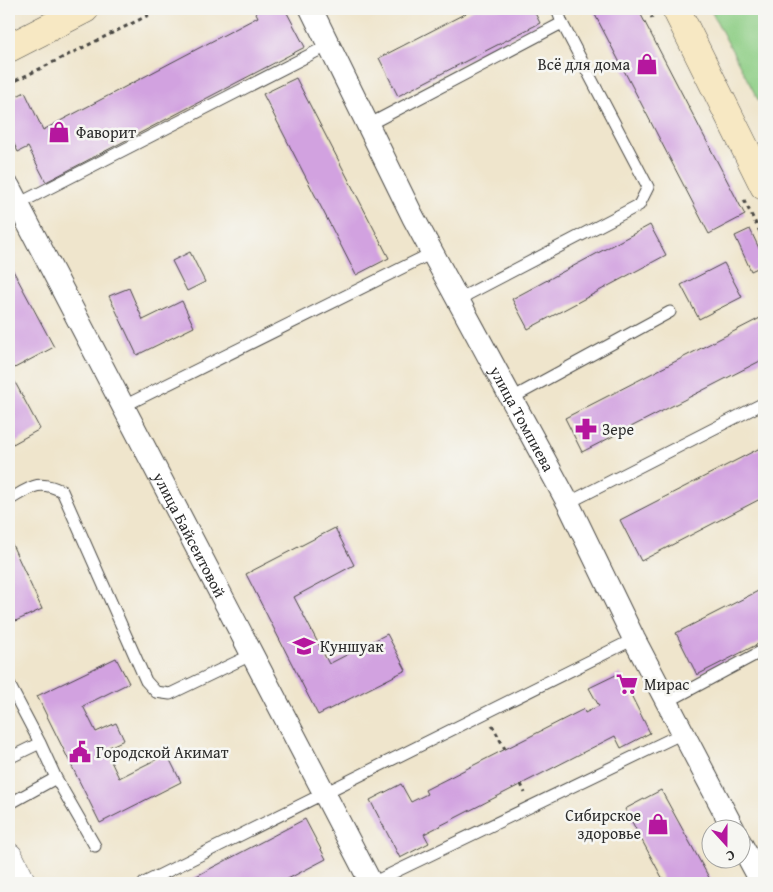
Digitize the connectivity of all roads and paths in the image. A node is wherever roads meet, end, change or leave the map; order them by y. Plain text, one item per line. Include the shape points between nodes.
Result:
1 (85, 9) edge
2 (161, 9) edge
3 (557, 9) edge
4 (676, 9) edge
5 (317, 11) edge
6 (562, 23) junction
7 (329, 45) junction
8 (9, 48) edge
9 (9, 84) edge
10 (368, 125) junction
11 (764, 186) edge
12 (11, 192) edge
13 (432, 253) junction
14 (457, 300) junction
15 (670, 312) dead end
16 (512, 398) junction
17 (764, 403) edge
18 (122, 407) junction
19 (9, 500) edge
20 (568, 504) junction
21 (634, 639) junction
22 (764, 650) edge
23 (252, 655) junction
24 (9, 684) edge
25 (667, 702) junction
26 (486, 714) junction
27 (683, 733) junction
28 (40, 743) junction
29 (505, 749) dead end
30 (9, 758) edge
31 (56, 778) junction
32 (323, 794) junction
33 (9, 804) edge
34 (729, 820) edge
35 (95, 846) dead end
36 (9, 857) edge
37 (750, 861) edge
38 (22, 883) edge
39 (144, 883) edge
40 (371, 883) edge
41 (762, 883) edge

1 - 8 main road
2 - 9 path
3 - 6 lane
4 - 11 main road
5 - 7 street, улица Томпиева
6 - 10 lane
6 - 14 lane via 648,187 639,205
7 - 10 street, улица Томпиева
7 - 12 lane
10 - 13 street, улица Томпиева
12 - 18 street, улица Байсеитовой
13 - 14 street, улица Томпиева
13 - 18 lane
14 - 16 street, улица Томпиева
15 - 16 lane
16 - 20 street, улица Томпиева
17 - 20 lane
18 - 23 street, улица Байсеитовой
19 - 23 lane via 32,486 48,484 62,492 146,682 156,692 170,694
20 - 21 street, улица Томпиева
21 - 25 street, улица Томпиева
21 - 26 lane
22 - 25 lane
23 - 32 street, улица Байсеитовой
24 - 28 lane
25 - 27 street, улица Томпиева
26 - 29 path
26 - 32 lane
27 - 34 street, улица Томпиева
27 - 40 lane
28 - 30 lane
28 - 31 lane
31 - 33 lane
31 - 35 lane
32 - 39 lane
32 - 40 street, улица Байсеитовой
36 - 38 street
37 - 41 street

